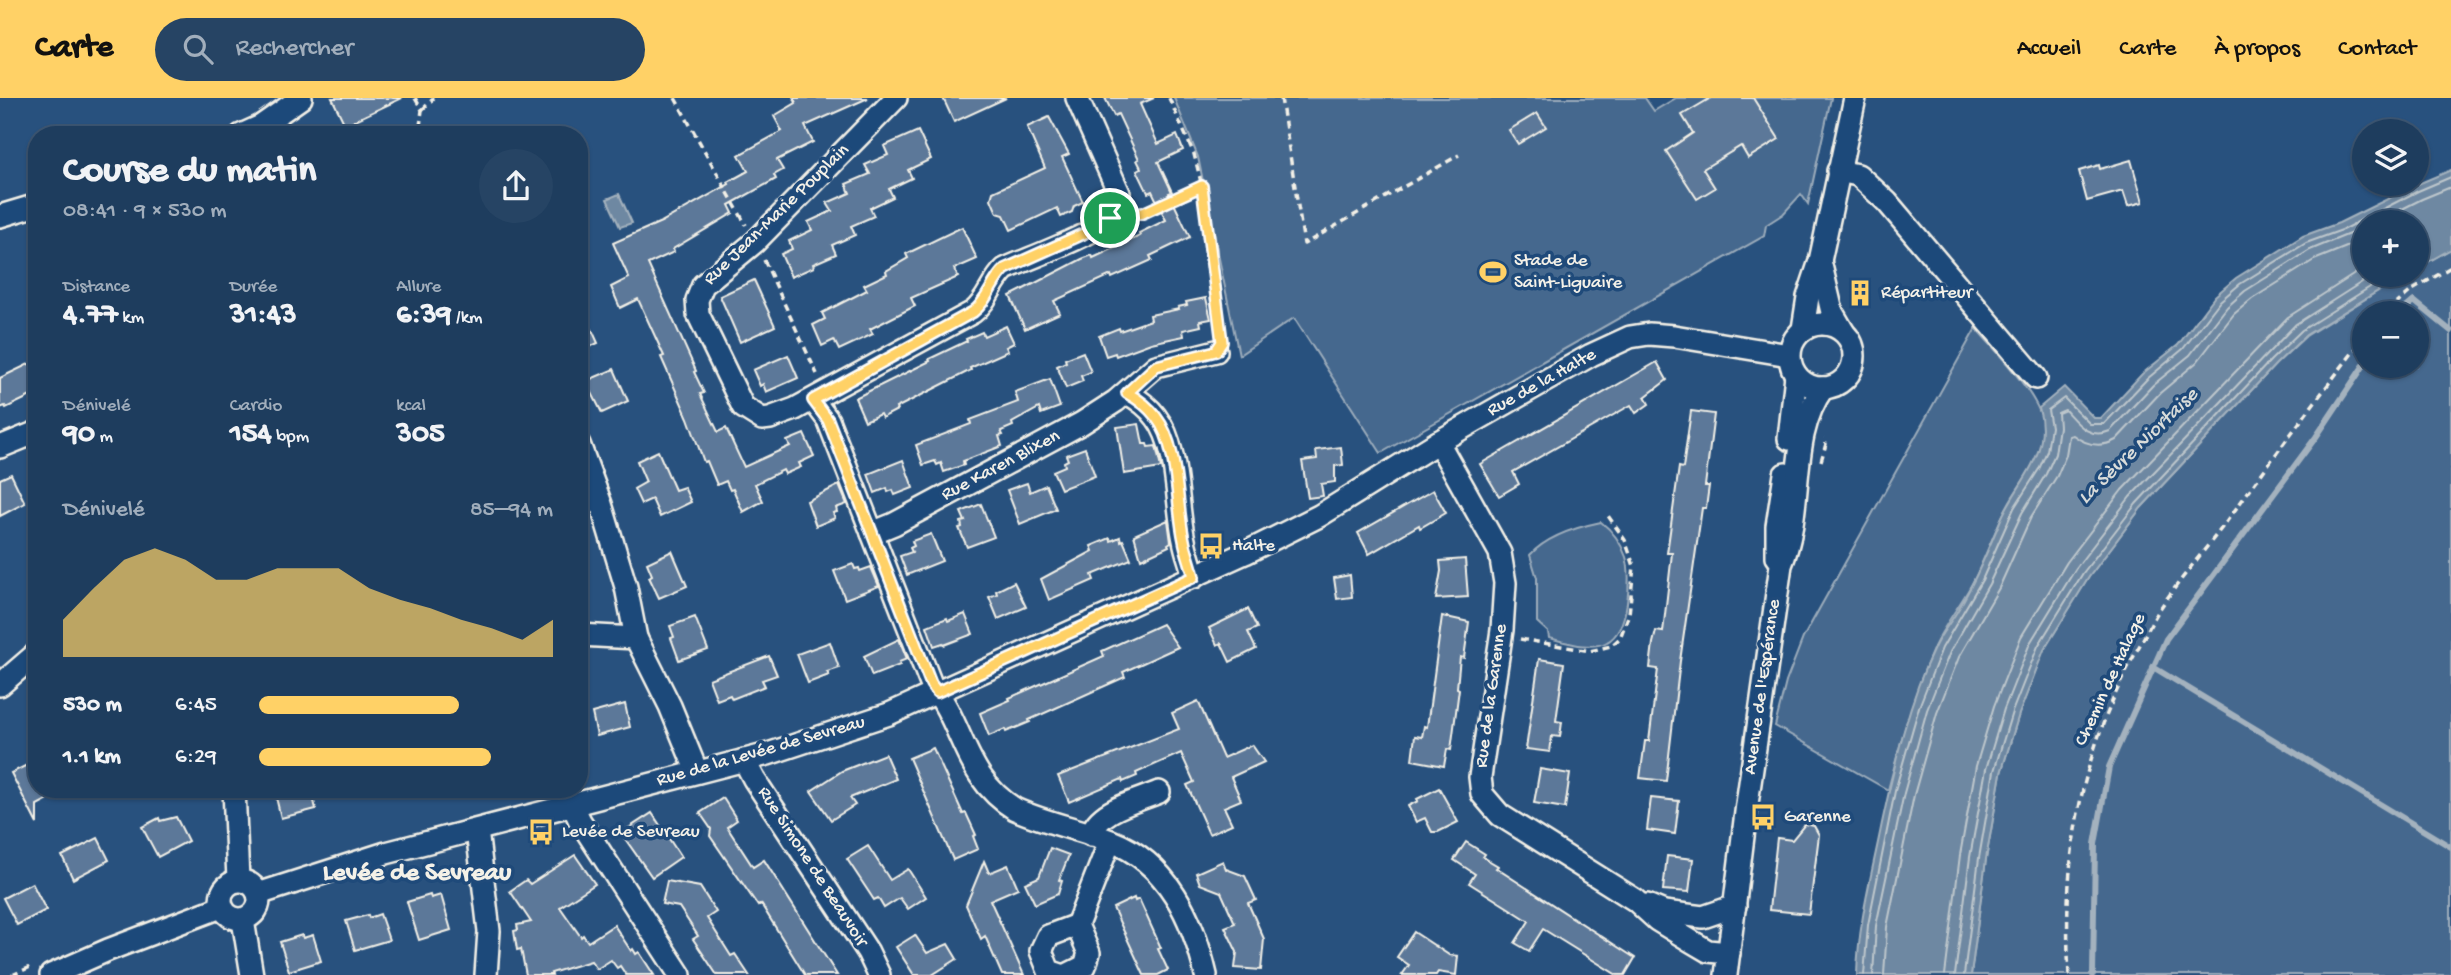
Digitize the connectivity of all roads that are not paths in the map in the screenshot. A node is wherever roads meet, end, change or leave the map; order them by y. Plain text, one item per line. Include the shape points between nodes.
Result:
1 (301, 98) edge
2 (896, 98) edge
3 (1077, 98) edge
4 (1855, 98) edge
5 (261, 126) edge
6 (1838, 171) junction
7 (28, 208) edge
8 (0, 216) edge
9 (1820, 261) junction
10 (1803, 329) junction
11 (1843, 331) junction
12 (1216, 351) road end
13 (1793, 365) junction
14 (2036, 378) dead end
15 (1823, 388) junction
16 (1127, 393) junction
17 (813, 400) junction
18 (28, 436) edge
19 (1438, 442) junction
20 (0, 447) edge
21 (588, 468) edge
22 (1319, 516) joint
23 (872, 533) junction
24 (1781, 565) junction
25 (1194, 577) junction
26 (588, 635) edge
27 (636, 638) junction
28 (28, 661) edge
29 (0, 685) edge
30 (937, 692) junction
31 (744, 760) junction
32 (697, 772) junction
33 (1159, 792) dead end
34 (234, 798) edge
35 (572, 804) junction
36 (477, 830) junction
37 (1100, 838) junction
38 (238, 880) junction
39 (258, 894) junction
40 (1635, 900) junction
41 (1735, 906) junction
42 (221, 907) junction
43 (243, 920) junction
44 (1077, 925) junction
45 (1729, 953) junction
46 (51, 975) edge
47 (251, 975) edge
48 (486, 975) edge
49 (680, 975) edge
50 (879, 975) edge
51 (1061, 975) edge
52 (1067, 975) edge
53 (1206, 975) edge
54 (1726, 975) edge

1 - 5 street
2 - 17 street, Rue Jean-Marie Pouplain via 755,242 709,279 697,300 698,314 743,407 754,416 770,418
3 - 17 street, Rue Jean-Marie Pouplain via 1119,193 1110,218 1005,269 973,312
4 - 6 street
6 - 9 street
6 - 14 street via 1858,175 1887,202
7 - 8 street
9 - 10 street
9 - 11 street via 1832,312
10 - 11 street via 1828,323
10 - 13 street via 1793,340
11 - 15 street via 1852,343 1853,366 1838,384
12 - 16 street, Rue Karen Blixen via 1156,366
13 - 15 street via 1808,385
13 - 19 street, Rue de la Halte via 1674,336 1630,337
13 - 24 street, Avenue de l'Espérance via 1794,408 1777,526 1776,552
15 - 24 street, Avenue de l'Espérance via 1804,428 1793,527
16 - 23 street, Rue Karen Blixen via 1082,422
16 - 25 street via 1141,401 1165,433
17 - 23 street via 828,420
18 - 20 street
19 - 22 street, Rue de la Halte
19 - 40 street, Rue de la Garenne via 1500,553 1505,583 1480,777 1482,794 1500,815
21 - 27 street
22 - 25 street, Rue de la Levée de Sevreau
23 - 30 street
24 - 41 street, Avenue de l'Espérance
25 - 30 street, Rue de la Levée de Sevreau
26 - 27 street
27 - 32 street
28 - 29 street
30 - 31 street, Rue de la Levée de Sevreau via 863,724
30 - 37 street via 974,769 993,793 1028,815
31 - 32 street, Rue de la Levée de Sevreau
31 - 50 street, Rue Simone de Beauvoir
32 - 35 street, Rue de la Levée de Sevreau
33 - 37 street via 1103,816 1093,826
34 - 38 street
35 - 36 street, Rue de la Levée de Sevreau
35 - 49 street
36 - 39 street, Rue de la Levée de Sevreau
36 - 48 street via 489,931
37 - 44 street
37 - 53 street via 1140,856 1167,881
38 - 39 street via 251,884
38 - 42 street via 223,890
39 - 43 street via 255,914
40 - 41 street via 1664,912 1703,917
40 - 45 street, Rue de la Garenne via 1691,942 1708,951
41 - 45 street, Avenue de l'Espérance
42 - 43 street via 230,917
42 - 46 street
43 - 47 street
44 - 51 street via 1048,936 1041,951 1049,971
44 - 52 street via 1089,953 1085,966
45 - 54 street, Avenue de l'Espérance

